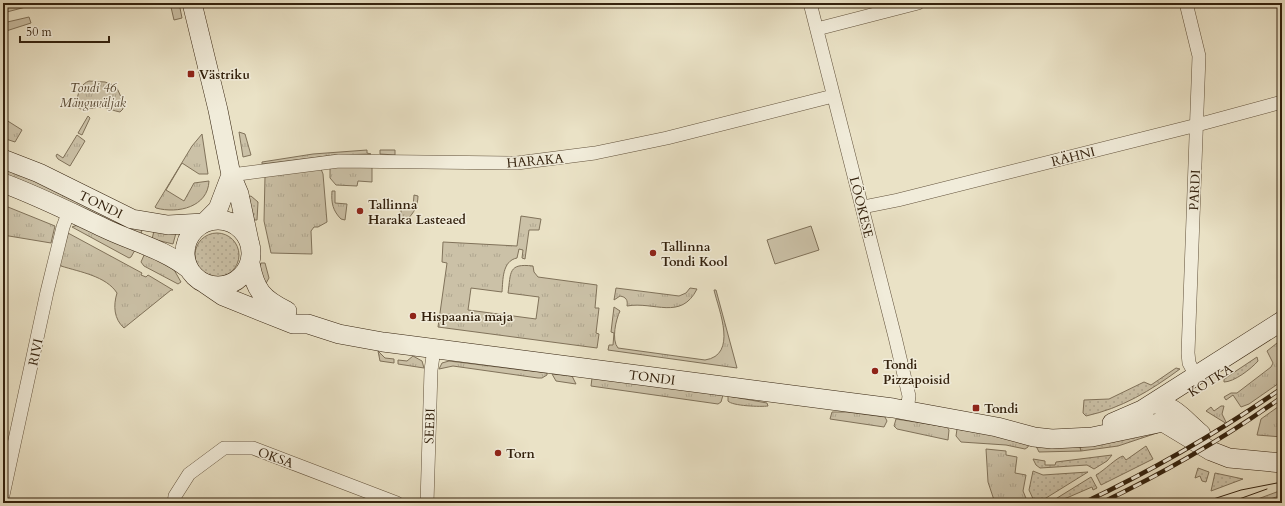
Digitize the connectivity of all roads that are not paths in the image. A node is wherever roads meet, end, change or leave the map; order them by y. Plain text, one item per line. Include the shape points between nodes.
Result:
1 (192, 3) edge
2 (810, 3) edge
3 (918, 3) edge
4 (1186, 3) edge
5 (817, 29) junction
6 (834, 96) junction
7 (1282, 102) edge
8 (1197, 125) junction
9 (3, 159) edge
10 (231, 175) junction
11 (3, 183) edge
12 (863, 207) junction
13 (69, 211) junction
14 (204, 223) junction
15 (249, 241) junction
16 (250, 262) junction
17 (189, 270) junction
18 (204, 283) junction
19 (1282, 321) edge
20 (308, 324) junction
21 (1282, 331) edge
22 (434, 349) junction
23 (1196, 376) junction
24 (1187, 394) junction
25 (1163, 408) junction
26 (907, 411) junction
27 (1190, 424) junction
28 (997, 427) junction
29 (1136, 427) joint
30 (1282, 452) edge
31 (1282, 463) edge
32 (3, 495) edge
33 (174, 503) edge
34 (397, 503) edge
35 (428, 503) edge

1 - 10 street
2 - 5 street, LÕOKESE
3 - 5 street
4 - 8 street, PARDI via 1199,56
5 - 6 street, LÕOKESE
6 - 10 street, HARAKA via 667,138 595,153 517,163 339,161
6 - 12 street, LÕOKESE
7 - 8 street, RÄHNI
8 - 12 street, RÄHNI
8 - 23 street, PARDI via 1188,353 1189,363
9 - 14 street, TONDI via 39,173 132,219 168,225
10 - 14 street via 218,208
10 - 15 street
11 - 13 street, TONDI
12 - 26 street, LÕOKESE via 909,396
13 - 17 street, TONDI via 171,256
13 - 32 street, RIVI via 47,292
14 - 15 street via 220,220 228,222 242,231
14 - 17 street via 186,243 185,256
15 - 16 street
16 - 18 street via 235,282 226,286
16 - 20 street, TONDI via 260,293 270,303
17 - 18 street via 195,278
18 - 20 street, TONDI via 223,296 293,324
19 - 23 street, TONDI
20 - 22 street, TONDI via 339,334
21 - 24 street, KOTKA
22 - 26 street, TONDI
22 - 35 street, SEEBI via 431,370
23 - 25 street, TONDI
24 - 25 street, KOTKA
24 - 27 street via 1184,407
25 - 27 street
25 - 28 street, TONDI via 1088,428 1061,429 1020,425
25 - 29 street, KOTKA
25 - 31 street via 1211,451 1253,462
26 - 28 street, TONDI
27 - 30 street via 1202,435 1230,449 1252,453
28 - 29 street, TONDI via 1023,435 1052,439 1106,436
33 - 34 street, OKSA via 175,496 190,474 224,448 252,448

